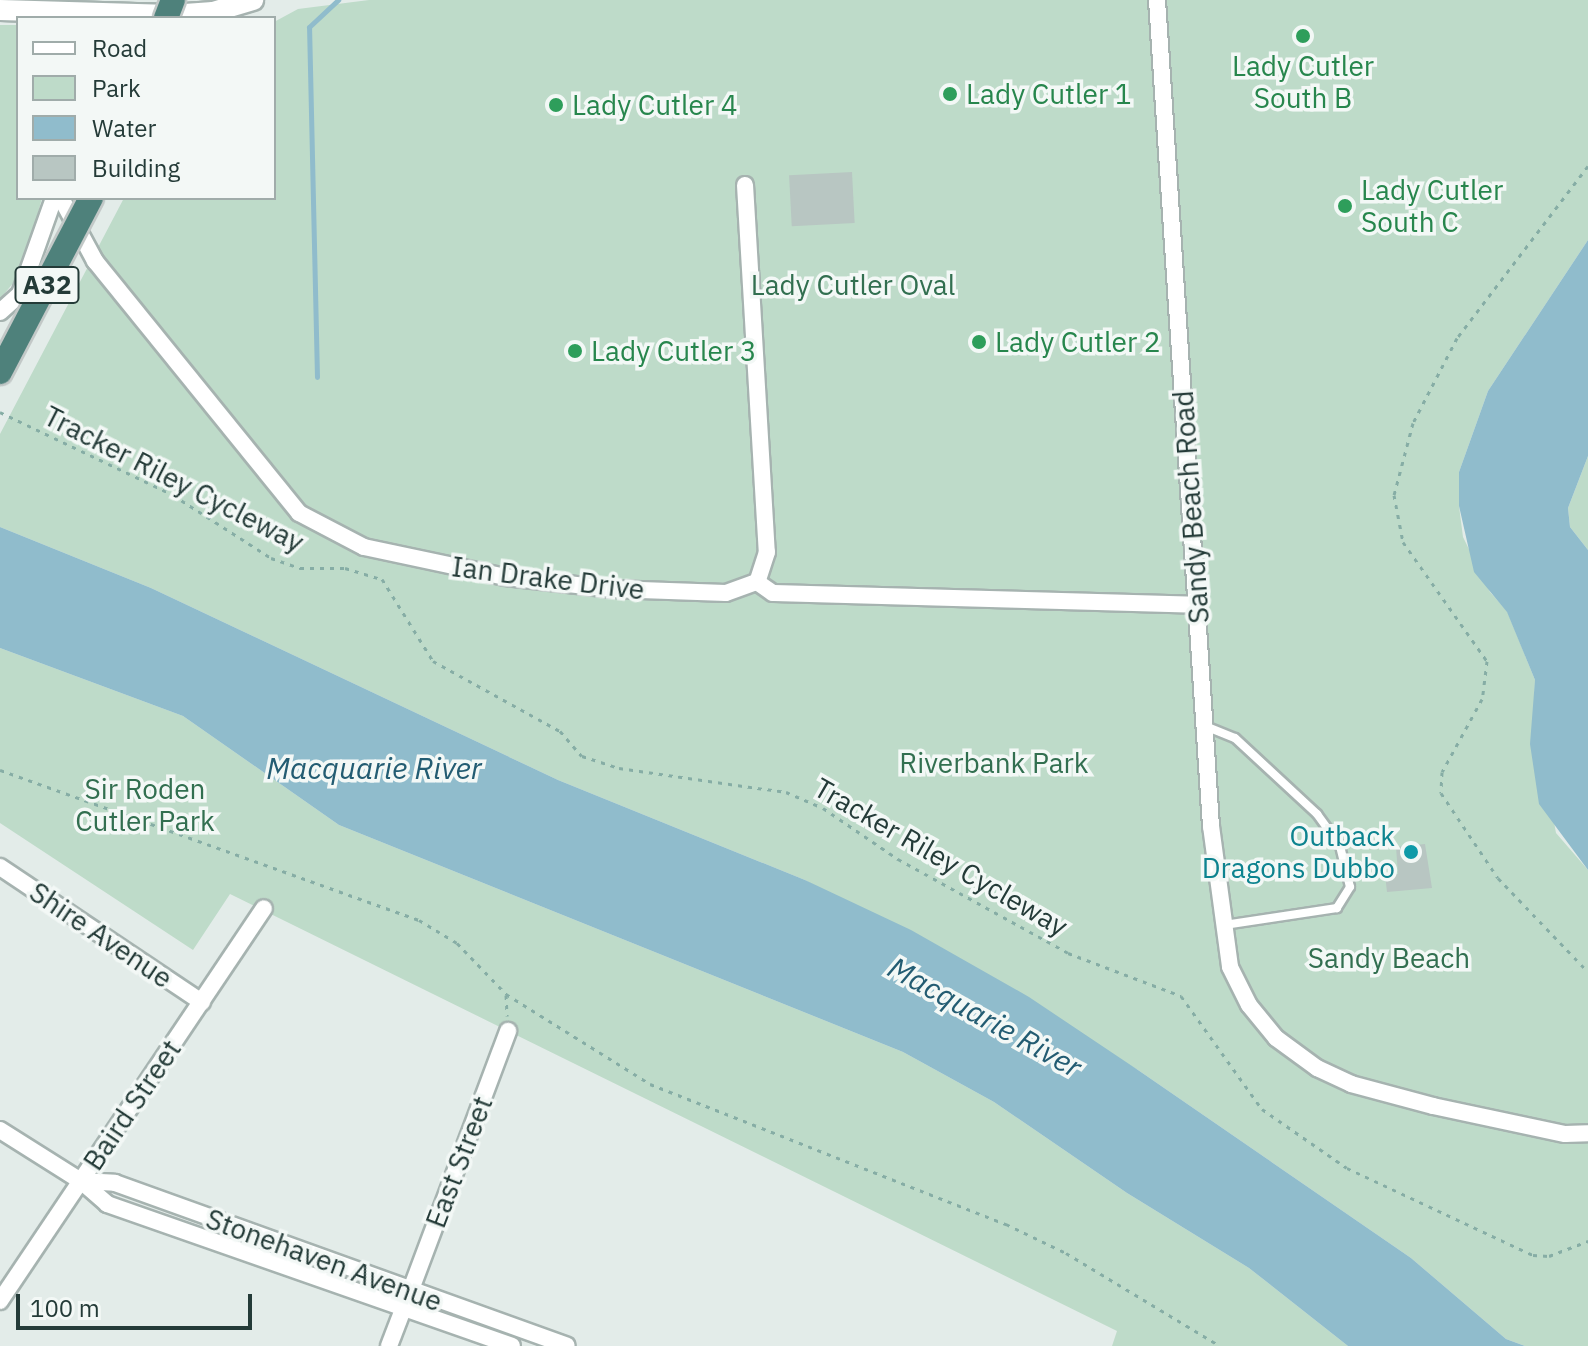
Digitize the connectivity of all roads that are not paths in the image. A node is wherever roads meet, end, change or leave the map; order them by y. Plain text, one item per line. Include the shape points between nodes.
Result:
1 (253, 0) edge
2 (1157, 0) edge
3 (0, 10) edge
4 (87, 15) edge
5 (745, 185) dead end
6 (53, 200) edge
7 (62, 200) edge
8 (90, 200) edge
9 (0, 312) edge
10 (0, 372) edge
11 (757, 582) junction
12 (1197, 605) junction
13 (1204, 726) junction
14 (0, 867) edge
15 (264, 908) dead end
16 (1222, 925) junction
17 (202, 1002) junction
18 (508, 1031) road end
19 (0, 1130) edge
20 (1588, 1133) edge
21 (81, 1181) junction
22 (410, 1292) junction
23 (0, 1301) edge
24 (403, 1309) junction
25 (389, 1346) edge
26 (512, 1346) edge
27 (567, 1346) edge

1 - 4 street via 195,14
2 - 12 street, Sandy Beach Road
3 - 4 street
5 - 11 street via 767,552
6 - 9 street via 20,294
7 - 11 street, Ian Drake Drive via 95,261 299,513 327,532 410,560 505,577 695,593 726,593
8 - 10 highway, A32, bridge
11 - 12 street via 773,593
12 - 13 street, Sandy Beach Road
13 - 16 street, Sandy Beach Road
13 - 16 lane via 1235,738 1317,814 1340,846 1350,887 1337,908
14 - 17 street, Shire Avenue
15 - 17 street, Baird Street
16 - 20 street, Sandy Beach Road via 1230,967 1249,1005 1276,1038 1317,1068 1384,1095 1565,1134
17 - 21 street, Baird Street
18 - 22 street, East Street
19 - 21 street, Stonehaven Avenue
21 - 22 street, Stonehaven Avenue via 115,1183
21 - 23 street, Baird Street
21 - 24 street, Stonehaven Avenue via 107,1204
22 - 27 street, Stonehaven Avenue
24 - 25 street
24 - 26 street, Stonehaven Avenue

